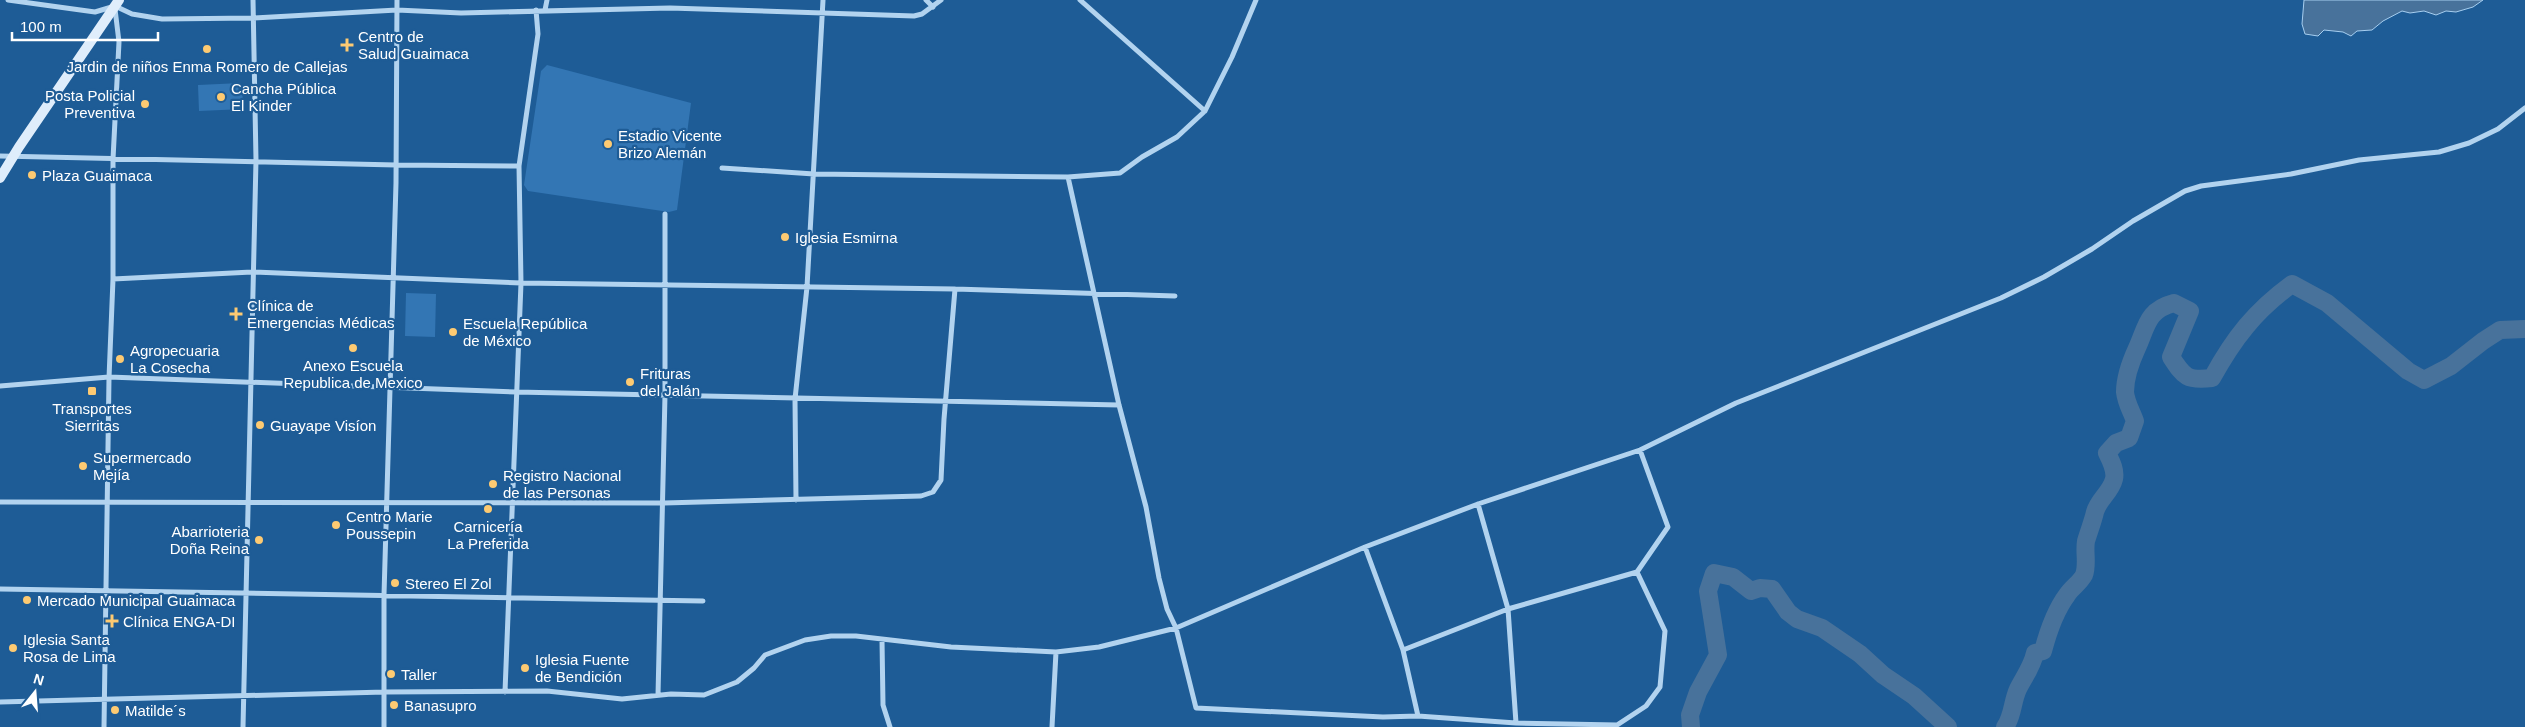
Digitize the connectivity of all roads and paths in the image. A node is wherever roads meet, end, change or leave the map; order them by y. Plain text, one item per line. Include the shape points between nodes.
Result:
1 (8, 0) edge
2 (253, 0) edge
3 (397, 0) edge
4 (547, 0) edge
5 (823, 0) edge
6 (926, 0) edge
7 (941, 0) edge
8 (1080, 0) edge
9 (1256, 0) edge
10 (20, 1) edge
11 (117, 3) edge
12 (933, 7) junction
13 (397, 10) junction
14 (536, 10) junction
15 (546, 10) junction
16 (823, 12) junction
17 (253, 18) junction
18 (2525, 108) edge
19 (1205, 111) junction
20 (13, 155) junction
21 (0, 156) edge
22 (113, 158) junction
23 (256, 160) junction
24 (396, 165) junction
25 (519, 166) junction
26 (722, 168) dead end
27 (814, 174) junction
28 (1068, 177) junction
29 (0, 178) edge
30 (665, 214) dead end
31 (252, 272) junction
32 (393, 277) junction
33 (113, 279) junction
34 (521, 283) junction
35 (663, 285) junction
36 (807, 287) junction
37 (955, 290) junction
38 (1094, 294) junction
39 (1175, 296) dead end
40 (109, 377) junction
41 (250, 381) junction
42 (0, 386) edge
43 (389, 387) junction
44 (516, 392) junction
45 (665, 395) junction
46 (795, 399) junction
47 (945, 401) junction
48 (1119, 405) junction
49 (1640, 450) junction
50 (796, 500) junction
51 (108, 501) junction
52 (512, 501) junction
53 (0, 502) edge
54 (248, 502) junction
55 (386, 502) junction
56 (664, 503) junction
57 (1478, 504) junction
58 (1365, 547) junction
59 (1637, 572) junction
60 (0, 589) edge
61 (107, 591) junction
62 (246, 594) junction
63 (384, 595) junction
64 (510, 596) junction
65 (661, 599) junction
66 (703, 601) dead end
67 (1508, 609) junction
68 (1176, 628) junction
69 (882, 640) junction
70 (1403, 650) junction
71 (1056, 652) junction
72 (386, 692) junction
73 (505, 692) junction
74 (243, 695) junction
75 (658, 695) junction
76 (104, 699) junction
77 (0, 702) edge
78 (1418, 716) junction
79 (1516, 723) junction
80 (104, 727) edge
81 (243, 727) edge
82 (384, 727) edge
83 (890, 727) edge
84 (1052, 727) edge

1 - 10 street
2 - 17 street
3 - 13 street
4 - 15 street
5 - 16 street
6 - 12 street
7 - 12 street
8 - 19 street
9 - 19 street
10 - 11 street via 95,12
11 - 17 street via 132,14 162,19
11 - 20 main road
11 - 22 street via 119,42
12 - 16 street via 914,16
13 - 14 street via 460,13
13 - 17 street
13 - 24 street
14 - 15 street
14 - 25 street via 538,34
15 - 16 street via 670,8
16 - 27 street
17 - 23 street
18 - 49 street via 2498,129 2469,143 2439,152 2359,160 2185,191 2026,286 1736,403
19 - 28 street via 1177,137 1120,174
20 - 21 street
20 - 22 street
20 - 29 main road
22 - 23 street
22 - 33 street
23 - 24 street
23 - 31 street
24 - 25 street
24 - 32 street
25 - 34 street
26 - 27 street
27 - 28 street
27 - 36 street
28 - 38 street
30 - 35 street
31 - 32 street
31 - 33 street
31 - 41 street
32 - 34 street
32 - 43 street
33 - 40 street
34 - 35 street
34 - 44 street
35 - 36 street
35 - 45 street
36 - 37 street
36 - 46 street
37 - 38 street
37 - 47 street
38 - 39 street
38 - 48 street
40 - 41 street
40 - 42 street
40 - 51 street
41 - 43 street
41 - 54 street
43 - 44 street
43 - 55 street
44 - 45 street
44 - 52 street
45 - 46 street
45 - 56 street
46 - 47 street
46 - 50 street
47 - 48 street
47 - 50 street via 941,480 933,492 921,496
48 - 68 street via 1146,507 1159,578
49 - 57 street
49 - 59 street via 1668,527
50 - 56 street
51 - 53 street
51 - 54 street
51 - 61 street
52 - 55 street
52 - 56 street
52 - 64 street
54 - 55 street
54 - 62 street
55 - 63 street
56 - 65 street
57 - 58 street
57 - 67 street
58 - 68 street
58 - 70 street
59 - 67 street
59 - 79 street via 1665,631 1660,686 1646,706 1617,725
60 - 61 street
61 - 62 street
61 - 76 street
62 - 63 street
62 - 74 street
63 - 64 street
63 - 72 street
64 - 65 street
64 - 73 street
65 - 66 street
65 - 75 street
67 - 70 street
67 - 79 street
68 - 71 street via 1099,646
68 - 78 street via 1196,708
69 - 71 street
69 - 75 street via 856,636 805,640 766,656 737,682 720,690 704,695
69 - 83 street via 883,705
70 - 78 street
71 - 84 street
72 - 73 street
72 - 74 street
72 - 82 street
73 - 75 street via 547,691 622,699
74 - 76 street
74 - 81 street
76 - 77 street
76 - 80 street
78 - 79 street

